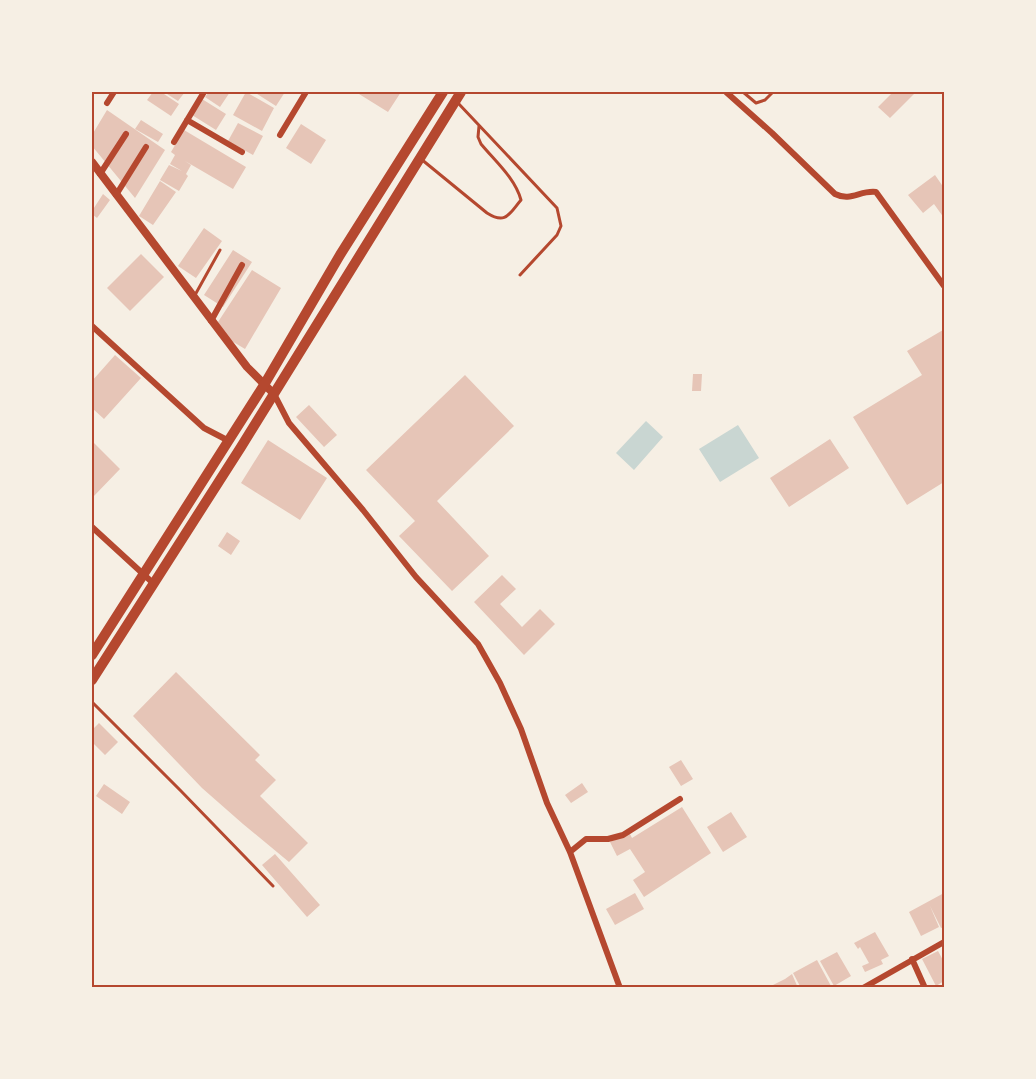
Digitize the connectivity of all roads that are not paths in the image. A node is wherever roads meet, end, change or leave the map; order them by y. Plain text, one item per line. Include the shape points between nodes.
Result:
1 (114, 92) edge
2 (204, 92) edge
3 (306, 92) edge
4 (443, 92) edge
5 (726, 92) edge
6 (743, 92) edge
7 (773, 92) edge
8 (458, 96) edge
9 (107, 103) dead end
10 (187, 120) junction
11 (479, 126) junction
12 (126, 134) dead end
13 (280, 135) dead end
14 (174, 142) dead end
15 (146, 147) dead end
16 (242, 152) dead end
17 (420, 158) junction
18 (92, 162) edge
19 (100, 174) junction
20 (116, 195) junction
21 (220, 250) dead end
22 (242, 265) dead end
23 (520, 275) dead end
24 (945, 286) edge
25 (194, 296) junction
26 (211, 321) junction
27 (92, 326) edge
28 (264, 385) junction
29 (274, 394) junction
30 (229, 441) junction
31 (92, 527) edge
32 (143, 574) junction
33 (153, 583) junction
34 (92, 655) edge
35 (92, 680) edge
36 (92, 702) edge
37 (681, 799) dead end
38 (570, 852) junction
39 (273, 886) dead end
40 (945, 942) edge
41 (912, 959) junction
42 (620, 987) edge
43 (863, 987) edge
44 (925, 987) edge

1 - 9 street
2 - 10 street
3 - 13 street
4 - 28 main road
5 - 24 street via 835,194 843,198 876,192
6 - 7 lane via 756,103
8 - 11 lane
8 - 17 main road
10 - 14 street
10 - 16 street
11 - 17 lane via 481,144 519,190 521,200 508,215 495,219
11 - 23 lane via 557,208 561,226 557,235
12 - 19 street
15 - 20 street
17 - 29 main road
18 - 19 street
19 - 20 street
20 - 25 street
21 - 25 lane
22 - 26 street
25 - 26 street
26 - 28 street
27 - 30 street via 204,428
28 - 29 street
28 - 30 main road
29 - 33 main road
29 - 38 street via 289,423 416,577 478,644 517,720 547,803
30 - 32 main road
31 - 32 street
32 - 33 street
32 - 34 main road
33 - 35 main road
36 - 39 lane
37 - 38 street via 622,835 586,839
38 - 42 street
40 - 41 street
41 - 43 street
41 - 44 street

